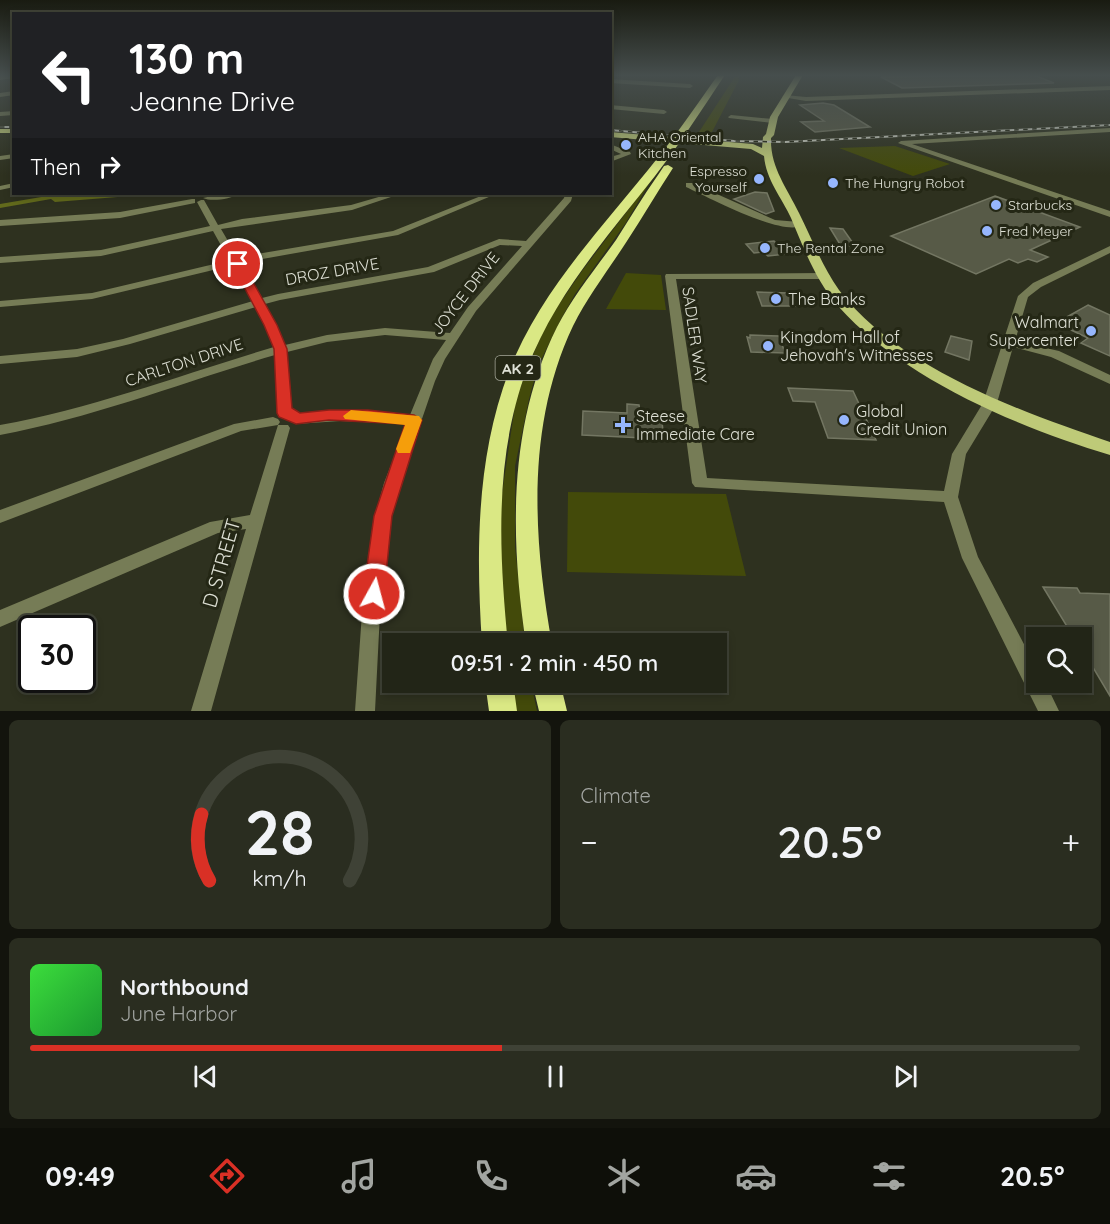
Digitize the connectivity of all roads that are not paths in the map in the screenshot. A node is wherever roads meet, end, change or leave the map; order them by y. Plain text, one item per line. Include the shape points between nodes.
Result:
1 (623, 108) edge
2 (701, 108) edge
3 (705, 108) edge
4 (779, 108) edge
5 (664, 112) dead end
6 (731, 117) dead end
7 (773, 121) junction
8 (1110, 130) edge
9 (612, 134) edge
10 (681, 140) junction
11 (612, 147) edge
12 (768, 151) junction
13 (612, 158) edge
14 (689, 185) dead end
15 (226, 195) edge
16 (393, 195) edge
17 (490, 195) edge
18 (569, 195) edge
19 (199, 198) edge
20 (1110, 214) edge
21 (0, 223) edge
22 (799, 225) junction
23 (216, 228) junction
24 (528, 244) junction
25 (1109, 248) edge
26 (0, 260) edge
27 (236, 261) junction
28 (825, 276) junction
29 (259, 302) junction
30 (0, 304) edge
31 (452, 337) junction
32 (1010, 343) junction
33 (281, 349) junction
34 (0, 360) edge
35 (1110, 380) edge
36 (997, 407) junction
37 (414, 420) junction
38 (284, 421) junction
39 (0, 430) edge
40 (1110, 449) edge
41 (1110, 458) edge
42 (950, 497) junction
43 (0, 517) edge
44 (255, 521) junction
45 (0, 619) edge
46 (494, 633) edge
47 (538, 633) edge
48 (501, 693) edge
49 (549, 693) edge
50 (201, 711) edge
51 (366, 711) edge
52 (503, 711) edge
53 (553, 711) edge
54 (1049, 711) edge

1 - 5 street
2 - 10 highway, AK 2
3 - 10 highway, AK 2
4 - 7 main road
6 - 7 street
7 - 12 main road
8 - 20 street via 901,143
9 - 10 main road
10 - 12 main road
10 - 46 highway, AK 2 via 566,284 533,335 518,369 496,447 493,478 489,545
10 - 47 highway, AK 2 via 572,313 543,385 532,431 527,481 527,543
11 - 13 street via 627,154
12 - 22 main road via 774,178
14 - 22 street via 773,223
15 - 19 street
16 - 23 street via 352,207
17 - 27 street via 394,233
18 - 24 street, JOYCE DRIVE
19 - 21 street via 120,215
19 - 23 street, D STREET
22 - 28 main road
23 - 26 street via 101,253
23 - 27 street, D STREET
24 - 29 street, DROZ DRIVE via 499,242 430,270
24 - 31 street, JOYCE DRIVE
25 - 32 street via 1029,290 1020,303
27 - 29 street, D STREET
27 - 30 street via 92,296
28 - 36 main road via 844,304 870,330
28 - 42 street, SADLER WAY via 670,276 700,483
29 - 33 street, D STREET
29 - 34 street, DROZ DRIVE via 77,353
31 - 33 street, CARLTON DRIVE via 376,332
31 - 37 street, JOYCE DRIVE
32 - 35 street via 1055,354
32 - 36 street
33 - 38 street, D STREET
33 - 39 street, CARLTON DRIVE via 66,417
36 - 40 main road
36 - 41 main road via 1016,422
36 - 42 street via 974,427 959,454
37 - 38 street via 329,415
37 - 51 street, JOYCE DRIVE via 383,516 371,614
38 - 43 street via 239,427
38 - 44 street, D STREET
42 - 54 street via 970,558
44 - 45 street via 216,527
44 - 50 street, D STREET
48 - 52 highway
49 - 53 highway

